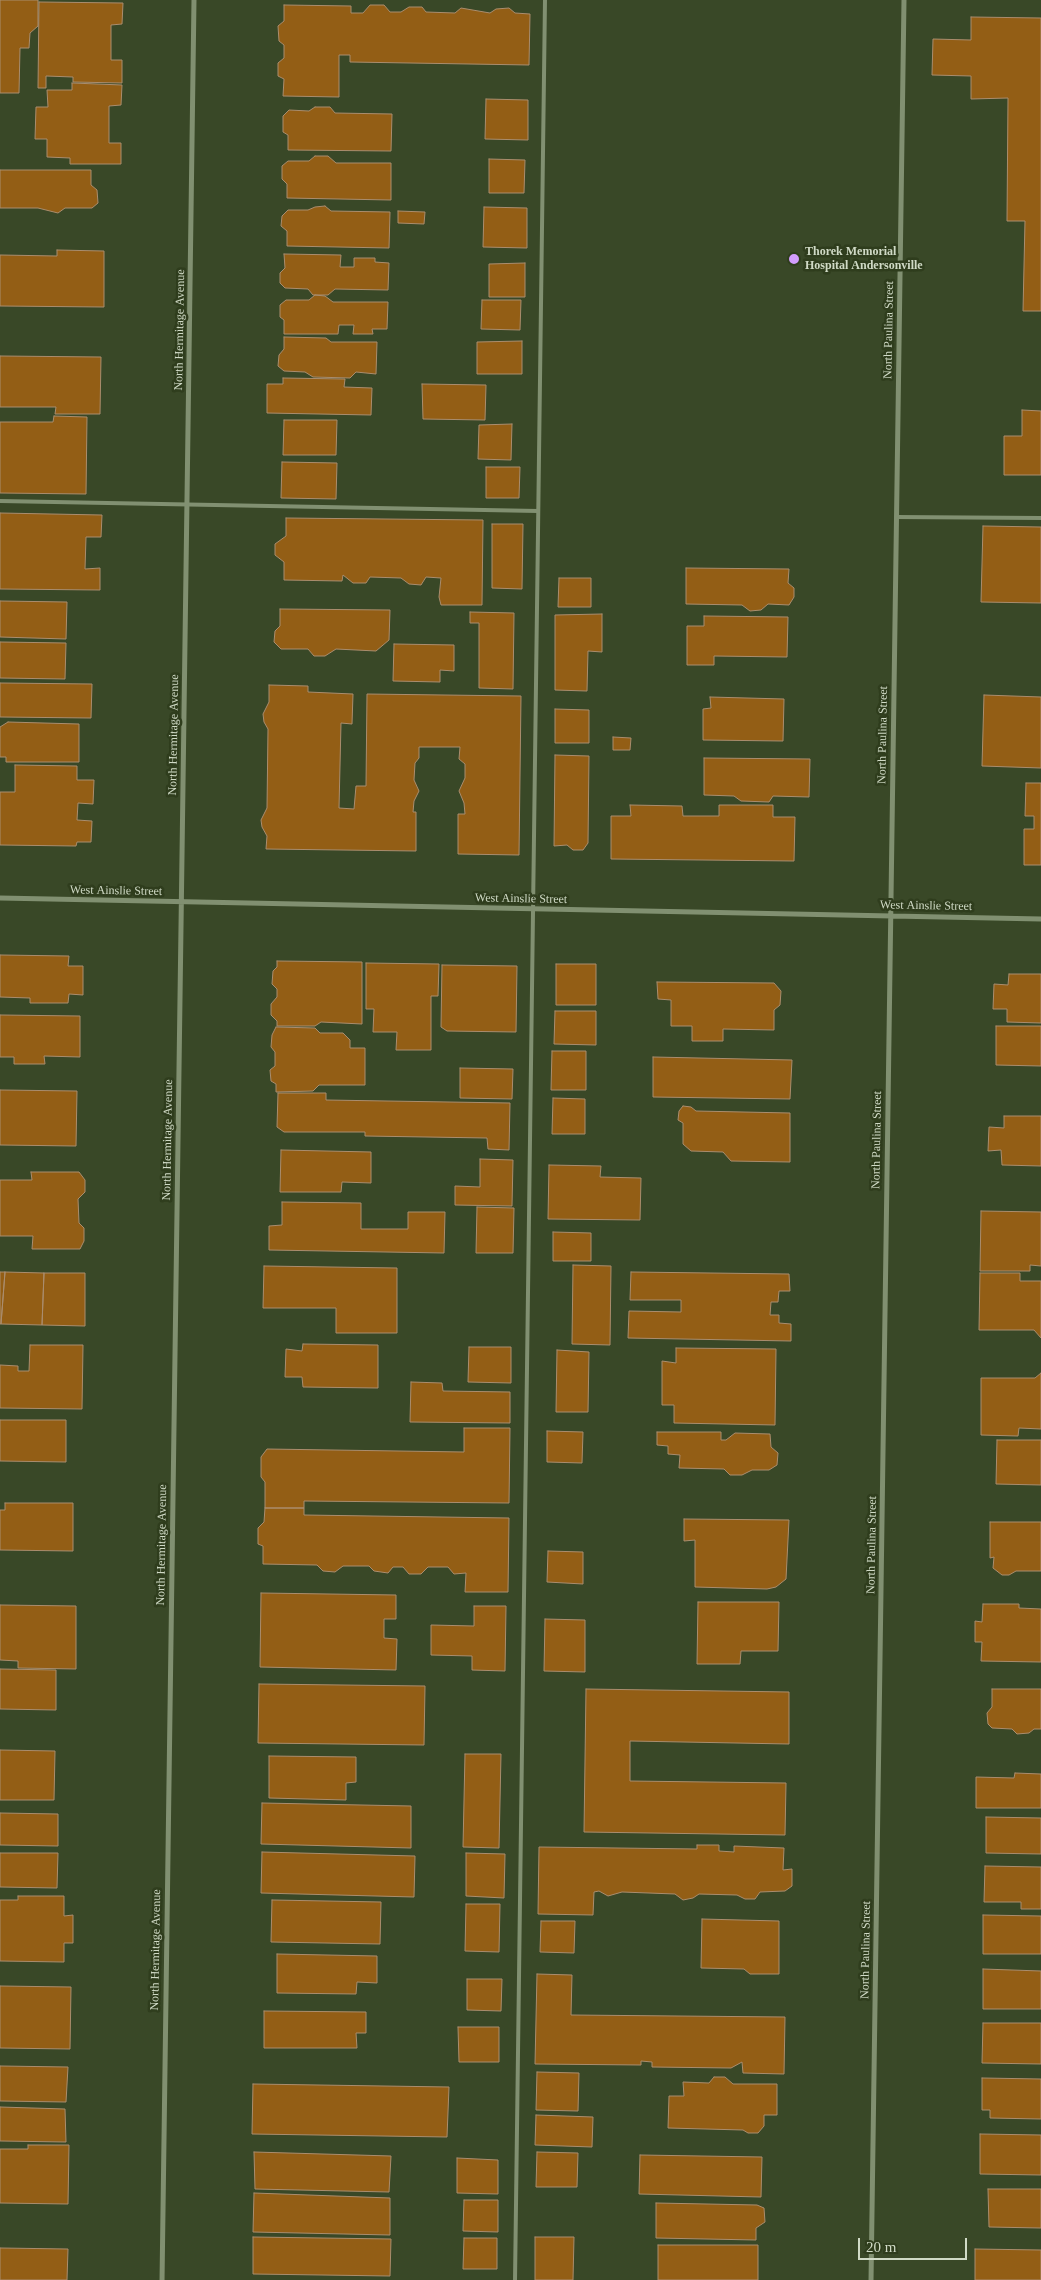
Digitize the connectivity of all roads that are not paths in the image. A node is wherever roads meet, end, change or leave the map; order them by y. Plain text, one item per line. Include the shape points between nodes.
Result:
1 (194, 0) edge
2 (545, 0) edge
3 (904, 0) edge
4 (0, 501) edge
5 (187, 504) junction
6 (538, 511) junction
7 (896, 517) junction
8 (1041, 518) edge
9 (0, 898) edge
10 (181, 902) junction
11 (531, 909) junction
12 (891, 916) junction
13 (1041, 919) edge
14 (162, 2280) edge
15 (515, 2280) edge
16 (871, 2280) edge

1 - 5 street, North Hermitage Avenue
2 - 6 lane
3 - 7 street, North Paulina Street
4 - 5 lane
5 - 6 lane
5 - 10 street, North Hermitage Avenue
6 - 11 lane
7 - 8 lane
7 - 12 street, North Paulina Street
9 - 10 street, West Ainslie Street
10 - 11 street, West Ainslie Street
10 - 14 street, North Hermitage Avenue
11 - 12 street, West Ainslie Street
11 - 15 lane
12 - 13 street, West Ainslie Street
12 - 16 street, North Paulina Street

